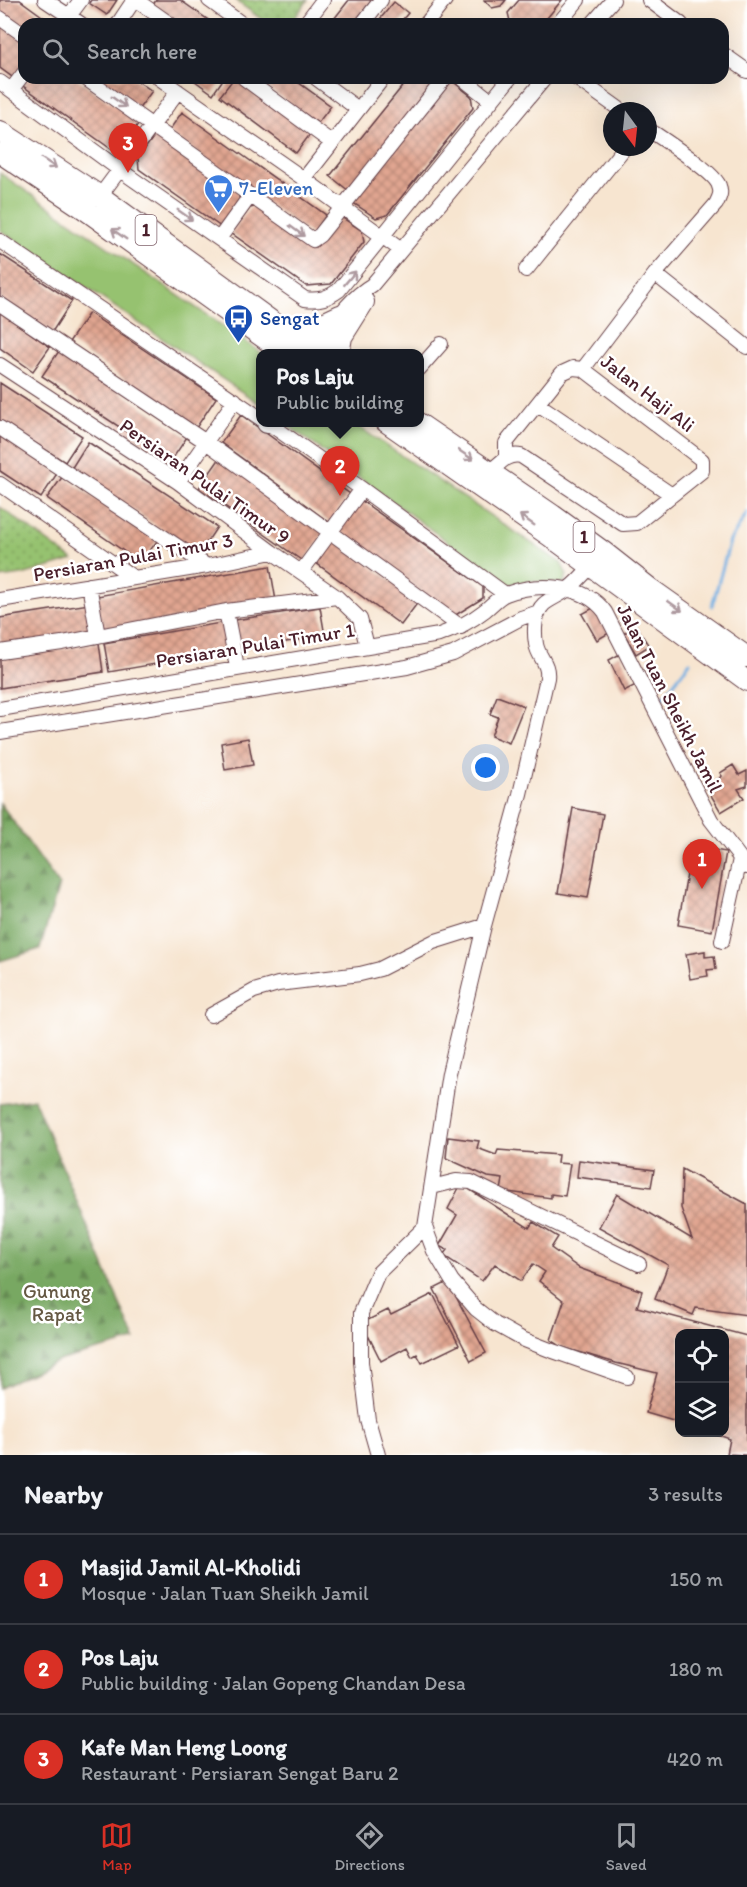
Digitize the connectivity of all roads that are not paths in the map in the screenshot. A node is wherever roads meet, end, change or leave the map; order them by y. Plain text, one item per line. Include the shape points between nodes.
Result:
1 (45, 0) edge
2 (81, 0) edge
3 (135, 0) edge
4 (208, 0) edge
5 (323, 0) edge
6 (381, 0) edge
7 (578, 0) edge
8 (613, 0) edge
9 (649, 0) edge
10 (441, 1) edge
11 (0, 18) edge
12 (72, 18) edge
13 (76, 18) edge
14 (122, 18) edge
15 (161, 18) edge
16 (234, 18) edge
17 (310, 18) edge
18 (367, 18) edge
19 (430, 18) edge
20 (563, 18) edge
21 (597, 18) edge
22 (673, 18) edge
23 (18, 31) edge
24 (729, 58) edge
25 (747, 71) edge
26 (18, 77) edge
27 (93, 84) edge
28 (168, 84) edge
29 (252, 84) edge
30 (326, 84) edge
31 (377, 84) edge
32 (441, 84) edge
33 (470, 84) edge
34 (505, 84) edge
35 (539, 84) edge
36 (584, 84) edge
37 (5, 86) edge
38 (178, 91) junction
39 (490, 100) junction
40 (609, 102) edge
41 (358, 109) junction
42 (152, 126) junction
43 (0, 131) edge
44 (657, 135) edge
45 (331, 142) junction
46 (0, 153) edge
47 (618, 156) edge
48 (120, 170) junction
49 (304, 179) junction
50 (100, 196) junction
51 (250, 196) junction
52 (343, 207) junction
53 (383, 237) junction
54 (219, 239) junction
55 (0, 242) edge
56 (401, 250) junction
57 (526, 270) dead end
58 (655, 274) junction
59 (182, 278) junction
60 (368, 294) junction
61 (0, 304) edge
62 (340, 315) junction
63 (290, 333) junction
64 (441, 344) dead end
65 (747, 348) edge
66 (279, 349) edge
67 (306, 349) edge
68 (308, 349) edge
69 (316, 349) edge
70 (317, 349) edge
71 (338, 349) edge
72 (424, 364) edge
73 (0, 365) edge
74 (583, 369) junction
75 (235, 400) junction
76 (538, 404) junction
77 (256, 415) edge
78 (273, 427) edge
79 (380, 427) edge
80 (404, 427) edge
81 (0, 428) edge
82 (206, 442) junction
83 (507, 457) junction
84 (490, 472) junction
85 (178, 482) junction
86 (0, 484) edge
87 (362, 489) junction
88 (672, 495) junction
89 (553, 515) junction
90 (330, 530) junction
91 (272, 552) junction
92 (207, 566) junction
93 (591, 566) junction
94 (301, 572) junction
95 (134, 578) junction
96 (89, 585) junction
97 (569, 589) junction
98 (651, 589) junction
99 (505, 594) junction
100 (337, 597) junction
101 (0, 600) edge
102 (226, 611) junction
103 (539, 612) junction
104 (461, 627) junction
105 (98, 636) junction
106 (367, 646) junction
107 (0, 652) edge
108 (747, 657) edge
109 (237, 667) junction
110 (747, 681) edge
111 (0, 709) edge
112 (0, 732) edge
113 (743, 863) edge
114 (484, 926) junction
115 (722, 941) dead end
116 (211, 1015) dead end
117 (432, 1187) junction
118 (425, 1227) junction
119 (639, 1264) dead end
120 (627, 1377) dead end
121 (378, 1455) edge

1 - 12 street
2 - 13 street
3 - 14 street
3 - 15 street
4 - 16 street
5 - 17 street
6 - 18 street
7 - 20 street
8 - 21 street
9 - 22 street
10 - 19 street
11 - 23 street
24 - 25 street
26 - 37 street
27 -> 42 street
28 - 38 street
29 - 45 street
30 - 41 street
31 - 41 street
32 - 52 street
33 - 39 street
34 - 39 street
35 - 56 street
36 - 40 street
37 - 48 street
38 - 42 street
38 - 49 street
39 - 53 street
41 - 45 street
42 - 48 street
42 - 51 street
43 -> 50 highway, 1
44 - 58 street, Jalan Haji Ali via 717,181 720,195
45 - 49 street
59 -> 46 highway, 1
47 - 57 street
48 - 50 street
48 -> 54 street
49 - 52 street
50 - 63 highway, 1
51 -> 52 street via 313,240
51 - 54 street
52 - 53 street
54 -> 53 street via 305,299 316,300 339,290
53 - 56 street
55 - 75 street
56 - 60 street
58 - 65 street
58 - 74 street, Jalan Haji Ali
59 - 66 highway, 1
59 - 67 highway
60 - 62 street via 364,290
60 - 70 street
60 - 71 highway
61 - 82 street
62 - 63 highway via 314,328
62 - 69 street
63 - 68 highway, 1
64 - 72 street
73 - 85 street, Persiaran Pulai Timur 9
74 - 76 street via 562,373
74 - 88 street, Jalan Haji Ali via 702,460 702,471
75 - 77 street
75 - 82 street
76 - 83 street via 506,442
76 - 88 street
78 - 87 street
79 - 80 highway via 391,432
80 -> 84 highway, 1
93 -> 80 highway, 1
81 - 92 street
82 - 85 street
82 - 90 street
83 - 84 street
83 - 88 street, Jalan Haji Ali via 521,456 623,524 637,523
84 - 89 highway, 1
85 - 91 street, Persiaran Pulai Timur 9
86 - 95 street
87 - 90 street
87 - 99 street
89 - 93 highway via 558,525 588,548
89 - 98 highway, 1
90 - 94 street
90 - 104 street
91 - 92 street, Persiaran Pulai Timur 3
91 - 94 street, Persiaran Pulai Timur 9
92 - 95 street, Persiaran Pulai Timur 3
93 - 97 street
93 - 98 highway via 620,573 638,586
93 - 110 highway, 1
94 - 100 street, Persiaran Pulai Timur 9
95 - 96 street, Persiaran Pulai Timur 3
96 - 101 street, Persiaran Pulai Timur 3
96 - 105 street
97 - 99 street
97 - 103 street via 544,604
97 - 113 street, Jalan Tuan Sheikh Jamil via 591,597 605,612 711,819
98 -> 108 highway, 1
99 - 104 street, Persiaran Pulai Timur 1
100 - 102 street
100 - 106 street, Persiaran Pulai Timur 9 via 360,619
102 - 105 street
102 - 109 street
103 - 112 street via 453,654 407,667
103 - 114 street via 537,652 548,670 547,678
104 - 106 street, Persiaran Pulai Timur 1 via 439,635
105 - 107 street
106 - 109 street, Persiaran Pulai Timur 1
109 - 111 street, Persiaran Pulai Timur 1
113 - 115 street
114 - 116 street via 433,942 380,969 254,991
114 - 117 street via 449,1073
117 - 118 street
117 - 119 street via 471,1182
118 - 120 street via 452,1281 495,1324 522,1339
118 - 121 street via 378,1274 361,1313 361,1362 368,1420

